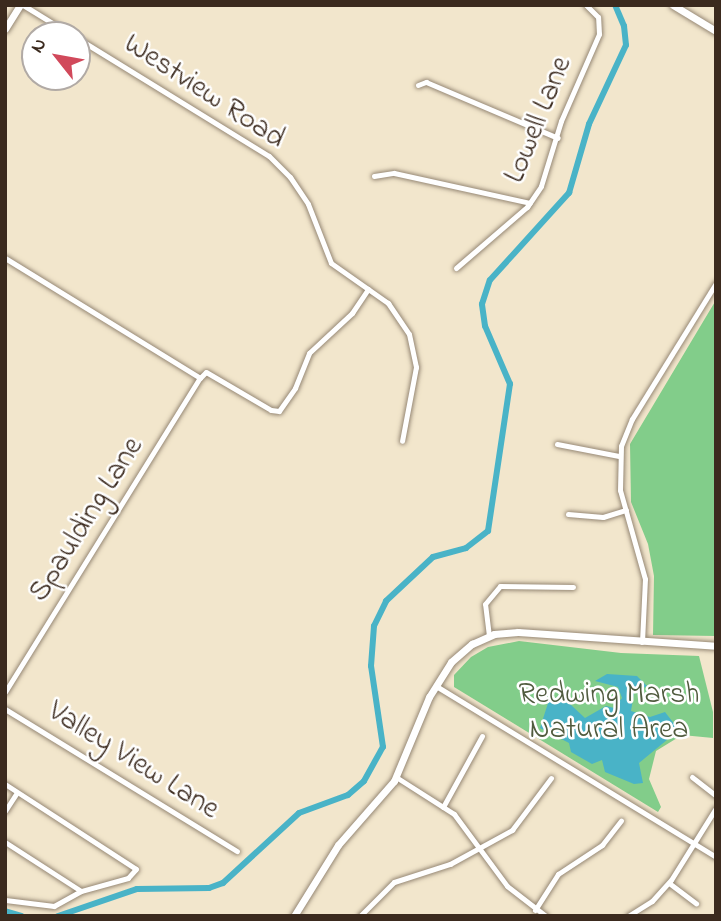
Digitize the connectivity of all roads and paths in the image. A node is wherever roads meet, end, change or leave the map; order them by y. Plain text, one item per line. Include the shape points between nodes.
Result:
1 (22, 5) edge
2 (586, 5) edge
3 (674, 5) edge
4 (49, 21) edge
5 (5, 29) edge
6 (716, 31) edge
7 (91, 47) edge
8 (418, 85) dead end
9 (558, 138) junction
10 (374, 176) dead end
11 (530, 203) junction
12 (5, 258) edge
13 (456, 268) dead end
14 (716, 283) edge
15 (368, 289) junction
16 (200, 378) junction
17 (402, 441) dead end
18 (557, 444) dead end
19 (619, 456) junction
20 (626, 510) junction
21 (568, 514) dead end
22 (573, 587) dead end
23 (489, 636) junction
24 (642, 642) junction
25 (716, 646) edge
26 (436, 686) junction
27 (5, 692) edge
28 (5, 709) edge
29 (482, 736) dead end
30 (692, 777) dead end
31 (396, 778) junction
32 (551, 778) dead end
33 (5, 783) edge
34 (16, 794) junction
35 (716, 796) edge
36 (443, 807) junction
37 (716, 808) edge
38 (5, 811) edge
39 (621, 821) dead end
40 (5, 842) edge
41 (693, 843) junction
42 (481, 847) junction
43 (237, 851) dead end
44 (716, 857) edge
45 (669, 883) junction
46 (81, 891) junction
47 (5, 900) edge
48 (696, 904) dead end
49 (535, 910) junction
50 (294, 916) edge
51 (360, 916) edge
52 (546, 916) edge
53 (628, 916) edge

1 - 4 street
1 - 5 main road
2 - 9 street, Lowell Lane via 598,17 599,34
3 - 6 main road
7 - 15 street, Westview Road via 269,156 307,201 331,263
8 - 9 street via 426,82
9 - 11 street, Lowell Lane
10 - 11 street via 394,173
11 - 13 street, Lowell Lane
12 - 16 street
14 - 19 street via 632,419
15 - 16 street, Spaulding Lane via 347,319 309,353 295,388 279,411 206,372
15 - 17 street, Westview Road via 397,313 415,354
16 - 27 street, Spaulding Lane
18 - 19 street
19 - 20 street
20 - 21 street via 603,517
20 - 24 street via 645,579
22 - 23 street via 513,583 496,588 485,607
23 - 24 main road via 518,632
23 - 26 main road via 457,655
24 - 25 main road
26 - 31 main road via 417,718
26 - 41 street
28 - 43 street, Valley View Lane
29 - 36 street
30 - 35 street
31 - 36 street
31 - 50 main road via 338,845
32 - 42 street via 518,825
33 - 34 street
34 - 38 street
34 - 46 street via 136,869 128,878
36 - 42 street
37 - 41 street
39 - 49 street via 602,845 558,874
40 - 46 street
41 - 44 street
41 - 45 street
42 - 49 street via 507,886
42 - 51 street via 450,864 394,882
45 - 48 street
45 - 53 street
46 - 47 street via 47,907
49 - 52 street

